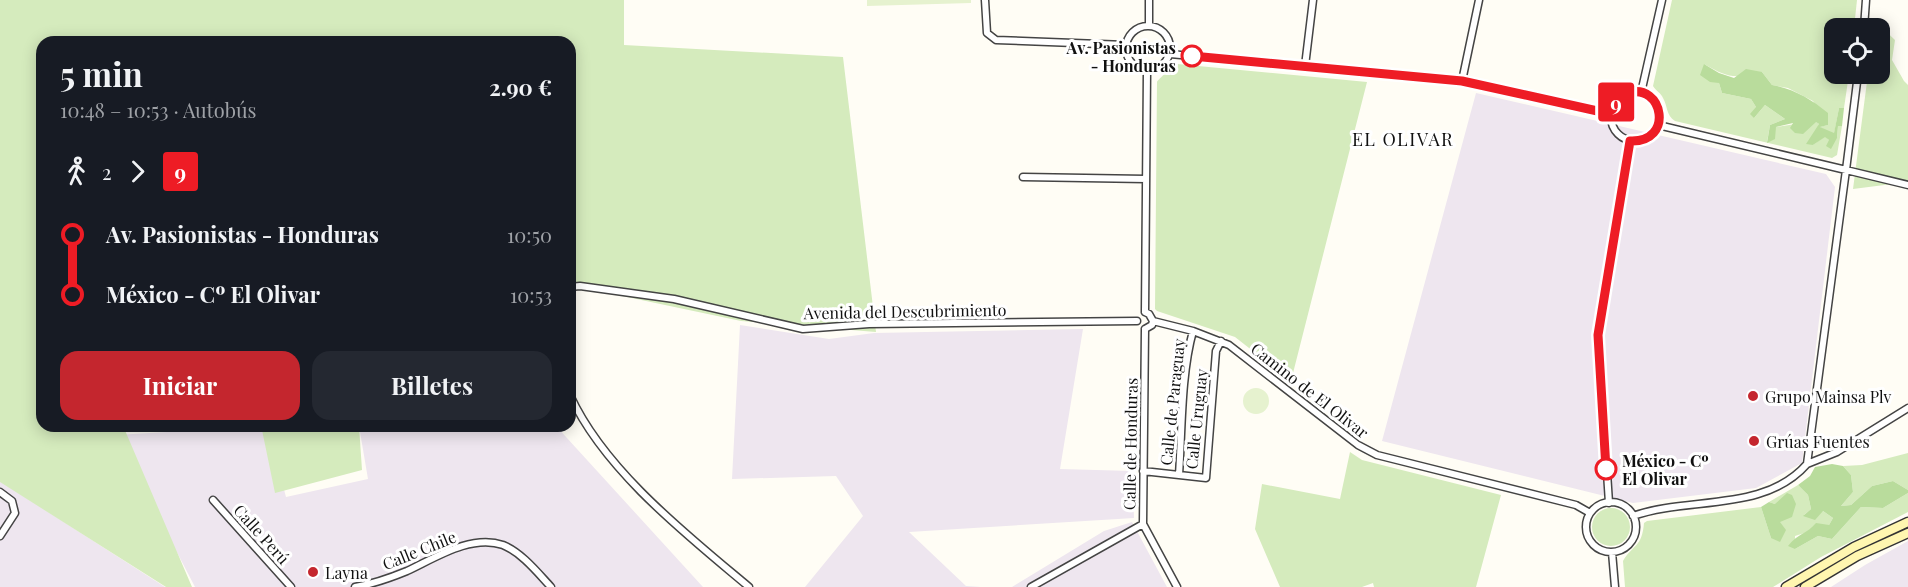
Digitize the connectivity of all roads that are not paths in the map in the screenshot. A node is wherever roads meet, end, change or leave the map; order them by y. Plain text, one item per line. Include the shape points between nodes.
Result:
1 (986, 0) edge
2 (1149, 0) edge
3 (1313, 0) edge
4 (1479, 0) edge
5 (1662, 0) edge
6 (1866, 0) edge
7 (1865, 18) edge
8 (1149, 26) junction
9 (1126, 45) junction
10 (1170, 54) junction
11 (1305, 66) junction
12 (1147, 71) junction
13 (1462, 81) junction
14 (1857, 84) edge
15 (1641, 93) junction
16 (1611, 114) junction
17 (1659, 125) junction
18 (1630, 141) junction
19 (1846, 170) junction
20 (1023, 177) dead end
21 (1146, 179) junction
22 (1908, 185) edge
23 (576, 286) edge
24 (1145, 312) junction
25 (1137, 321) junction
26 (1153, 321) junction
27 (1145, 329) junction
28 (1193, 331) junction
29 (1221, 341) junction
30 (576, 408) edge
31 (1908, 408) edge
32 (1811, 440) junction
33 (1849, 444) junction
34 (1807, 464) junction
35 (1143, 471) junction
36 (1179, 475) junction
37 (0, 492) edge
38 (213, 500) dead end
39 (1609, 503) junction
40 (1590, 513) junction
41 (1633, 516) junction
42 (1908, 522) edge
43 (1143, 524) junction
44 (1908, 533) edge
45 (0, 536) edge
46 (1612, 552) junction
47 (291, 587) edge
48 (355, 587) edge
49 (551, 587) edge
50 (749, 587) edge
51 (1031, 587) edge
52 (1177, 587) edge
53 (1616, 587) edge
54 (1786, 587) edge
55 (1805, 587) edge

1 - 9 street via 987,33 996,40
2 - 8 street
3 - 11 street
4 - 13 street
5 - 15 street
6 - 7 street
8 - 9 street via 1132,33
8 - 10 street via 1166,35
9 - 12 street via 1129,59
10 - 11 street
10 - 12 street via 1162,66
11 - 13 street
12 - 21 street
13 - 16 street
14 - 19 street
15 - 16 street via 1625,94
15 - 17 street via 1655,101
16 - 18 street via 1614,128
17 - 18 street via 1644,140
17 - 19 street
18 - 39 street via 1598,335
19 - 22 street
19 - 32 street
20 - 21 street
21 - 24 street
23 - 25 street, Avenida del Descubrimiento via 674,299 803,329 868,324
24 - 25 street
24 - 26 street
25 - 27 street
26 - 27 street
26 - 28 street, Camino de El Olivar
27 - 35 street, Calle de Honduras
28 - 29 street, Camino de El Olivar
28 - 36 street, Calle de Paraguay
29 - 36 street, Calle Uruguay via 1216,351 1206,478
29 - 40 street, Camino de El Olivar via 1358,446 1377,455 1576,506
30 - 50 street via 646,496
31 - 33 street
32 - 33 street
32 - 34 street
33 - 34 street
34 - 41 street via 1771,491
35 - 36 street, Calle Uruguay
35 - 43 street, Calle de Honduras
37 - 45 street via 12,501 15,513
38 - 47 street, Calle Perú
39 - 40 street
39 - 41 street via 1623,506
40 - 46 street via 1588,538 1597,549
41 - 46 street via 1633,539 1621,550
42 - 54 main road via 1854,547
43 - 51 street
43 - 52 street, Calle de Honduras
44 - 55 main road via 1857,556
46 - 53 street
48 - 49 street, Calle Chile via 372,584 468,545 487,543 504,546 521,556

